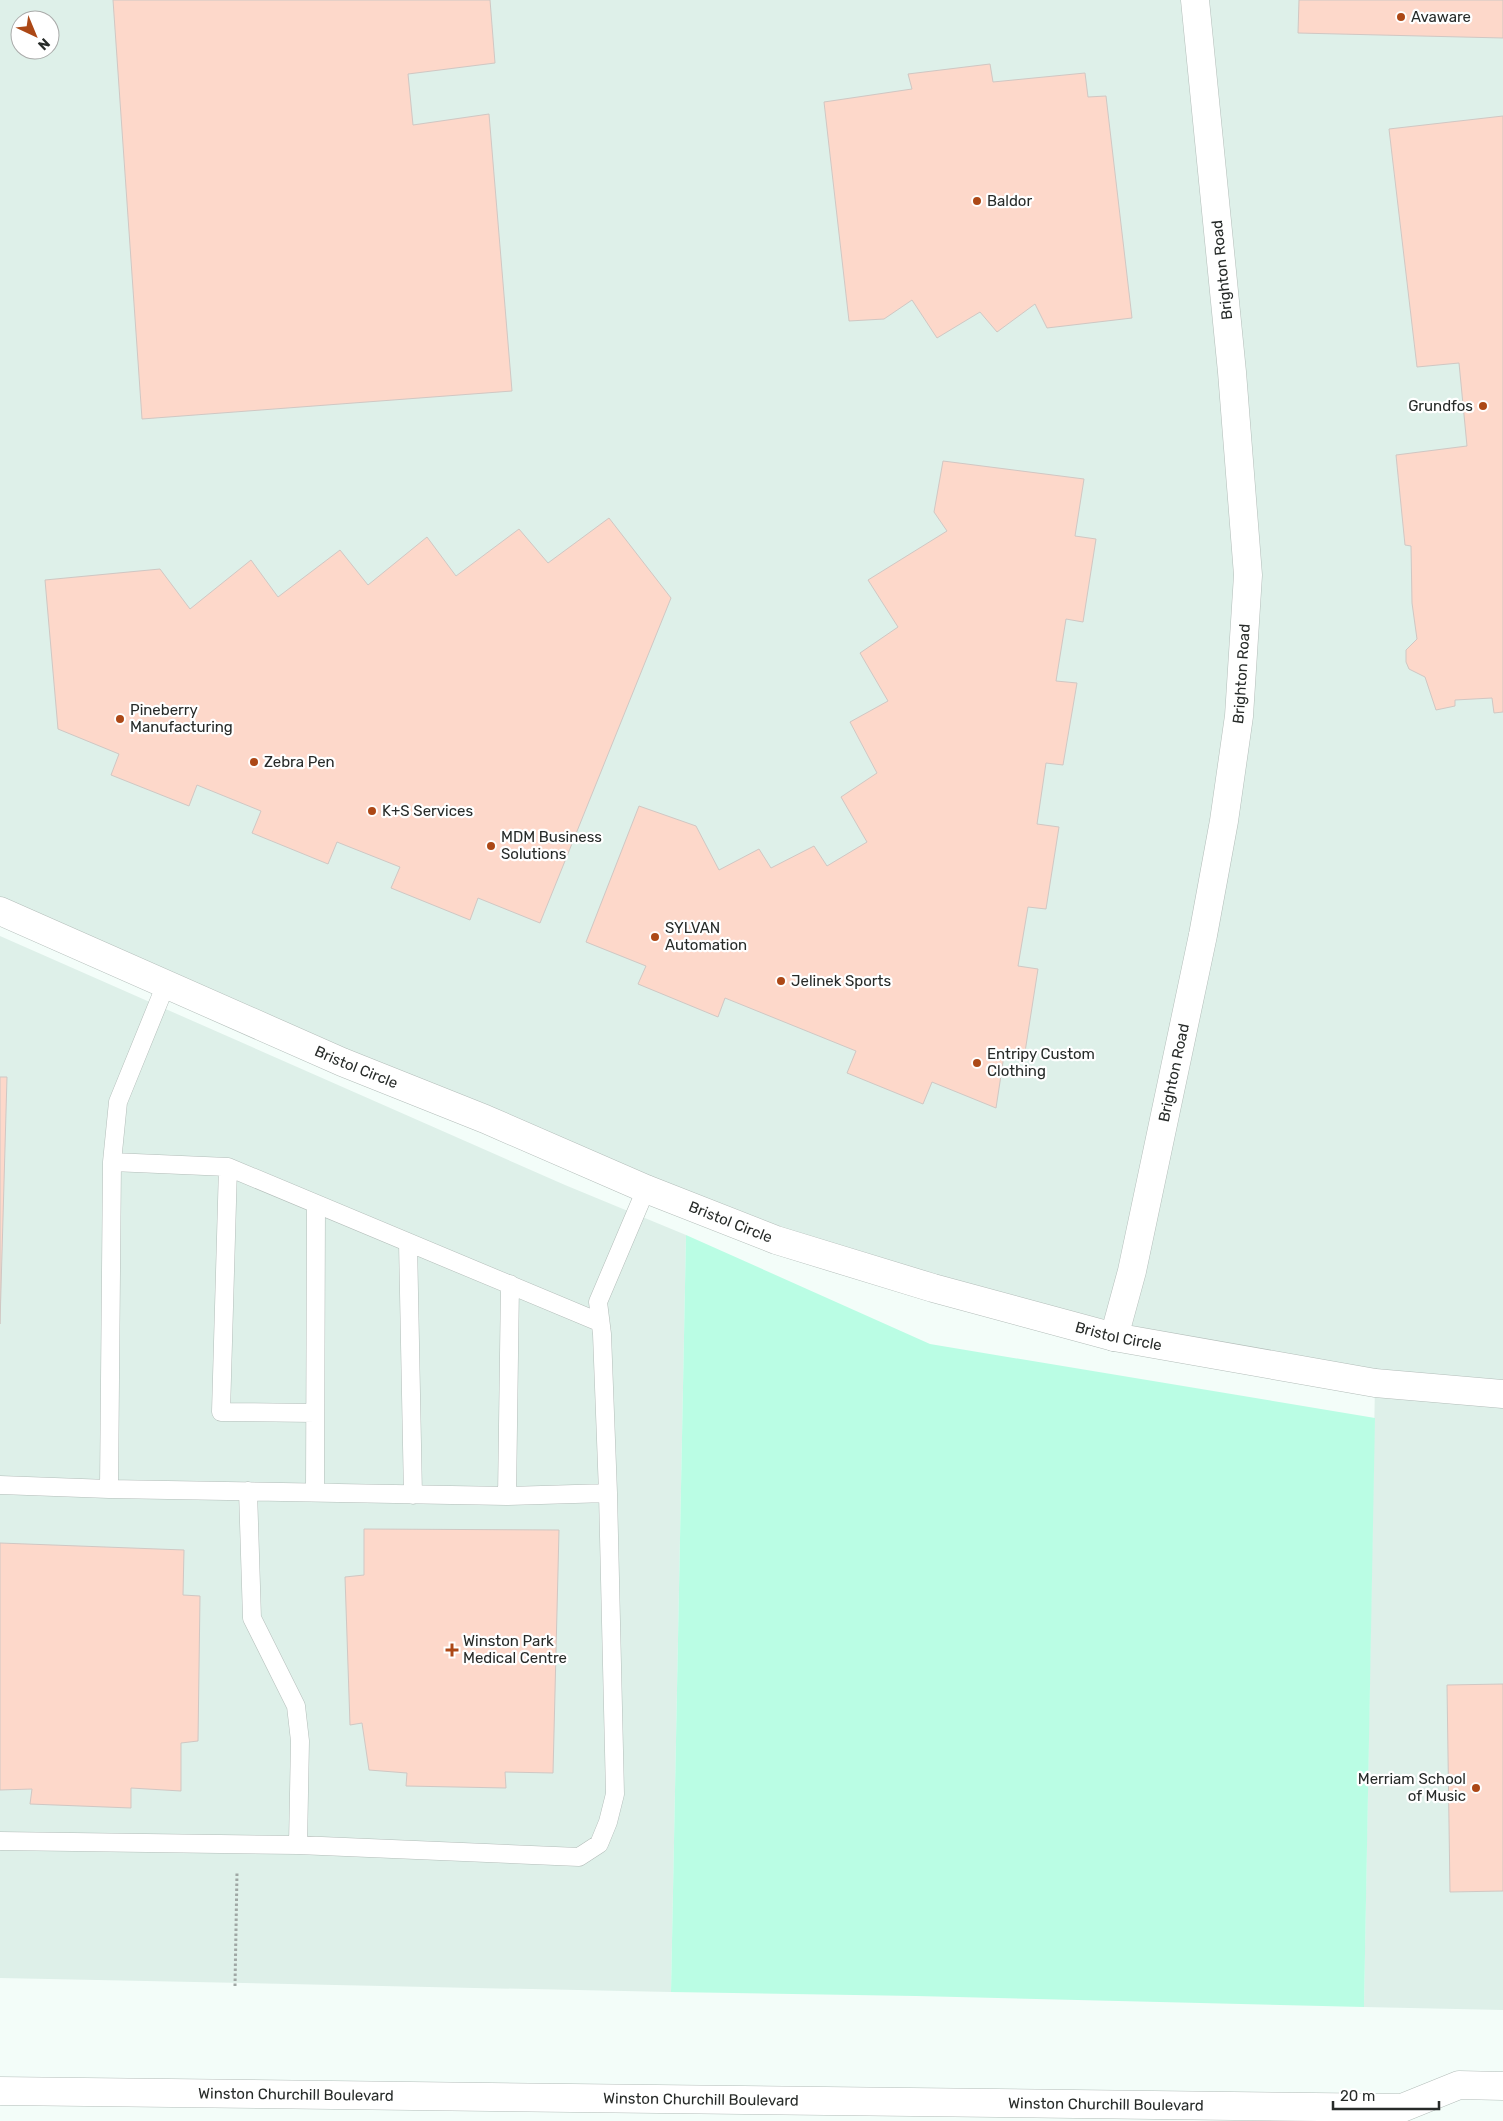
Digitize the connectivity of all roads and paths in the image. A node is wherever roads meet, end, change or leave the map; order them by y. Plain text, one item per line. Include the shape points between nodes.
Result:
1 (1195, 0) edge
2 (0, 911) edge
3 (166, 984) junction
4 (112, 1162) junction
5 (228, 1166) junction
6 (646, 1189) junction
7 (316, 1204) junction
8 (408, 1242) junction
9 (510, 1284) junction
10 (599, 1322) junction
11 (1114, 1337) junction
12 (1503, 1394) edge
13 (316, 1413) junction
14 (0, 1485) edge
15 (109, 1489) junction
16 (248, 1491) junction
17 (315, 1492) junction
18 (608, 1493) junction
19 (413, 1494) junction
20 (508, 1496) junction
21 (0, 1841) edge
22 (237, 1844) junction
23 (298, 1844) junction
24 (235, 1986) dead end
25 (1503, 2086) edge
26 (0, 2091) edge
27 (1410, 2115) edge

1 - 11 street, Brighton Road via 1232,372 1248,576 1239,716 1222,830 1132,1271
2 - 3 street, Bristol Circle
3 - 4 lane via 118,1102
3 - 6 street, Bristol Circle via 342,1062 485,1119
4 - 5 lane
4 - 15 lane
5 - 7 lane
5 - 13 lane via 221,1412
6 - 10 lane via 598,1302
6 - 11 street, Bristol Circle via 776,1240 933,1288
7 - 8 lane
7 - 13 lane
8 - 9 lane
8 - 19 lane
9 - 10 lane
9 - 20 lane
10 - 18 lane
11 - 12 street, Bristol Circle via 1375,1383
13 - 17 lane
14 - 15 lane
15 - 16 lane
16 - 17 lane
16 - 23 lane via 252,1618 296,1706 300,1741
17 - 19 lane
18 - 20 lane
18 - 23 lane via 615,1794 599,1844 579,1857
19 - 20 lane
21 - 22 lane
22 - 23 lane
22 - 24 path
25 - 27 street, Winston Churchill Boulevard via 1459,2085
26 - 27 street, Winston Churchill Boulevard

